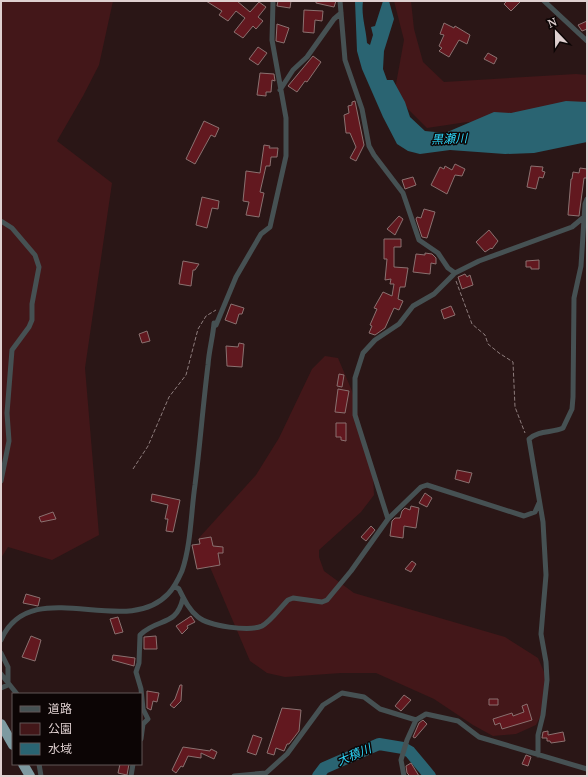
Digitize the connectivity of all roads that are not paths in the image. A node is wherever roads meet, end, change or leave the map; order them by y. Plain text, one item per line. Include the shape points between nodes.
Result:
1 (272, 1) edge
2 (340, 1) edge
3 (544, 1) edge
4 (341, 14) junction
5 (587, 41) edge
6 (280, 90) junction
7 (587, 199) edge
8 (584, 217) junction
9 (1, 221) edge
10 (454, 274) junction
11 (1, 481) edge
12 (540, 502) junction
13 (388, 519) junction
14 (174, 586) junction
15 (183, 598) junction
16 (1, 640) edge
17 (1, 653) edge
18 (1, 674) edge
19 (8, 684) junction
20 (1, 688) edge
21 (16, 693) edge
22 (141, 693) edge
23 (142, 699) edge
24 (416, 720) junction
25 (1, 724) edge
26 (142, 732) edge
27 (12, 744) edge
28 (538, 756) junction
29 (24, 765) edge
30 (39, 765) edge
31 (133, 765) edge
32 (587, 770) edge
33 (30, 776) edge
34 (41, 776) edge
35 (132, 776) edge
36 (234, 776) edge
37 (404, 776) edge

1 - 6 street via 272,40
2 - 4 street
3 - 5 street
4 - 6 street via 334,19 307,57 293,70
4 - 10 street via 346,65 362,109 369,146 402,193 419,240 438,253
6 - 14 street via 286,118 286,156 270,227 261,234 236,277 216,325 214,323 188,542 182,570
7 - 8 street
8 - 10 street via 572,226 479,260
8 - 12 street via 581,266 574,298 572,409 563,428 556,432 541,432 529,438
9 - 11 street via 12,228 35,255 39,267 32,304 32,320 12,350 7,414 9,441
10 - 13 street via 434,294 413,306 399,324 371,343 363,353 355,378 355,415
12 - 13 street via 535,512 524,516 427,485 417,489
12 - 28 street via 546,575 541,634 547,680 538,735
13 - 15 street via 327,600 288,600 263,625 255,629 219,625 199,618
14 - 15 street via 179,589
14 - 16 street via 157,603 134,611 62,608 34,611 13,623
15 - 22 street via 178,614 145,630 140,636 136,672
17 - 19 street via 8,667
18 - 19 street
19 - 20 street
19 - 21 street
23 - 26 street via 148,719 143,724
24 - 28 street via 426,714 458,721 478,737
24 - 36 street via 380,709 364,697 342,693 323,705 287,754 266,773
24 - 37 street via 401,760
25 - 27 highway
28 - 32 street
29 - 33 highway
30 - 34 street
31 - 35 street

